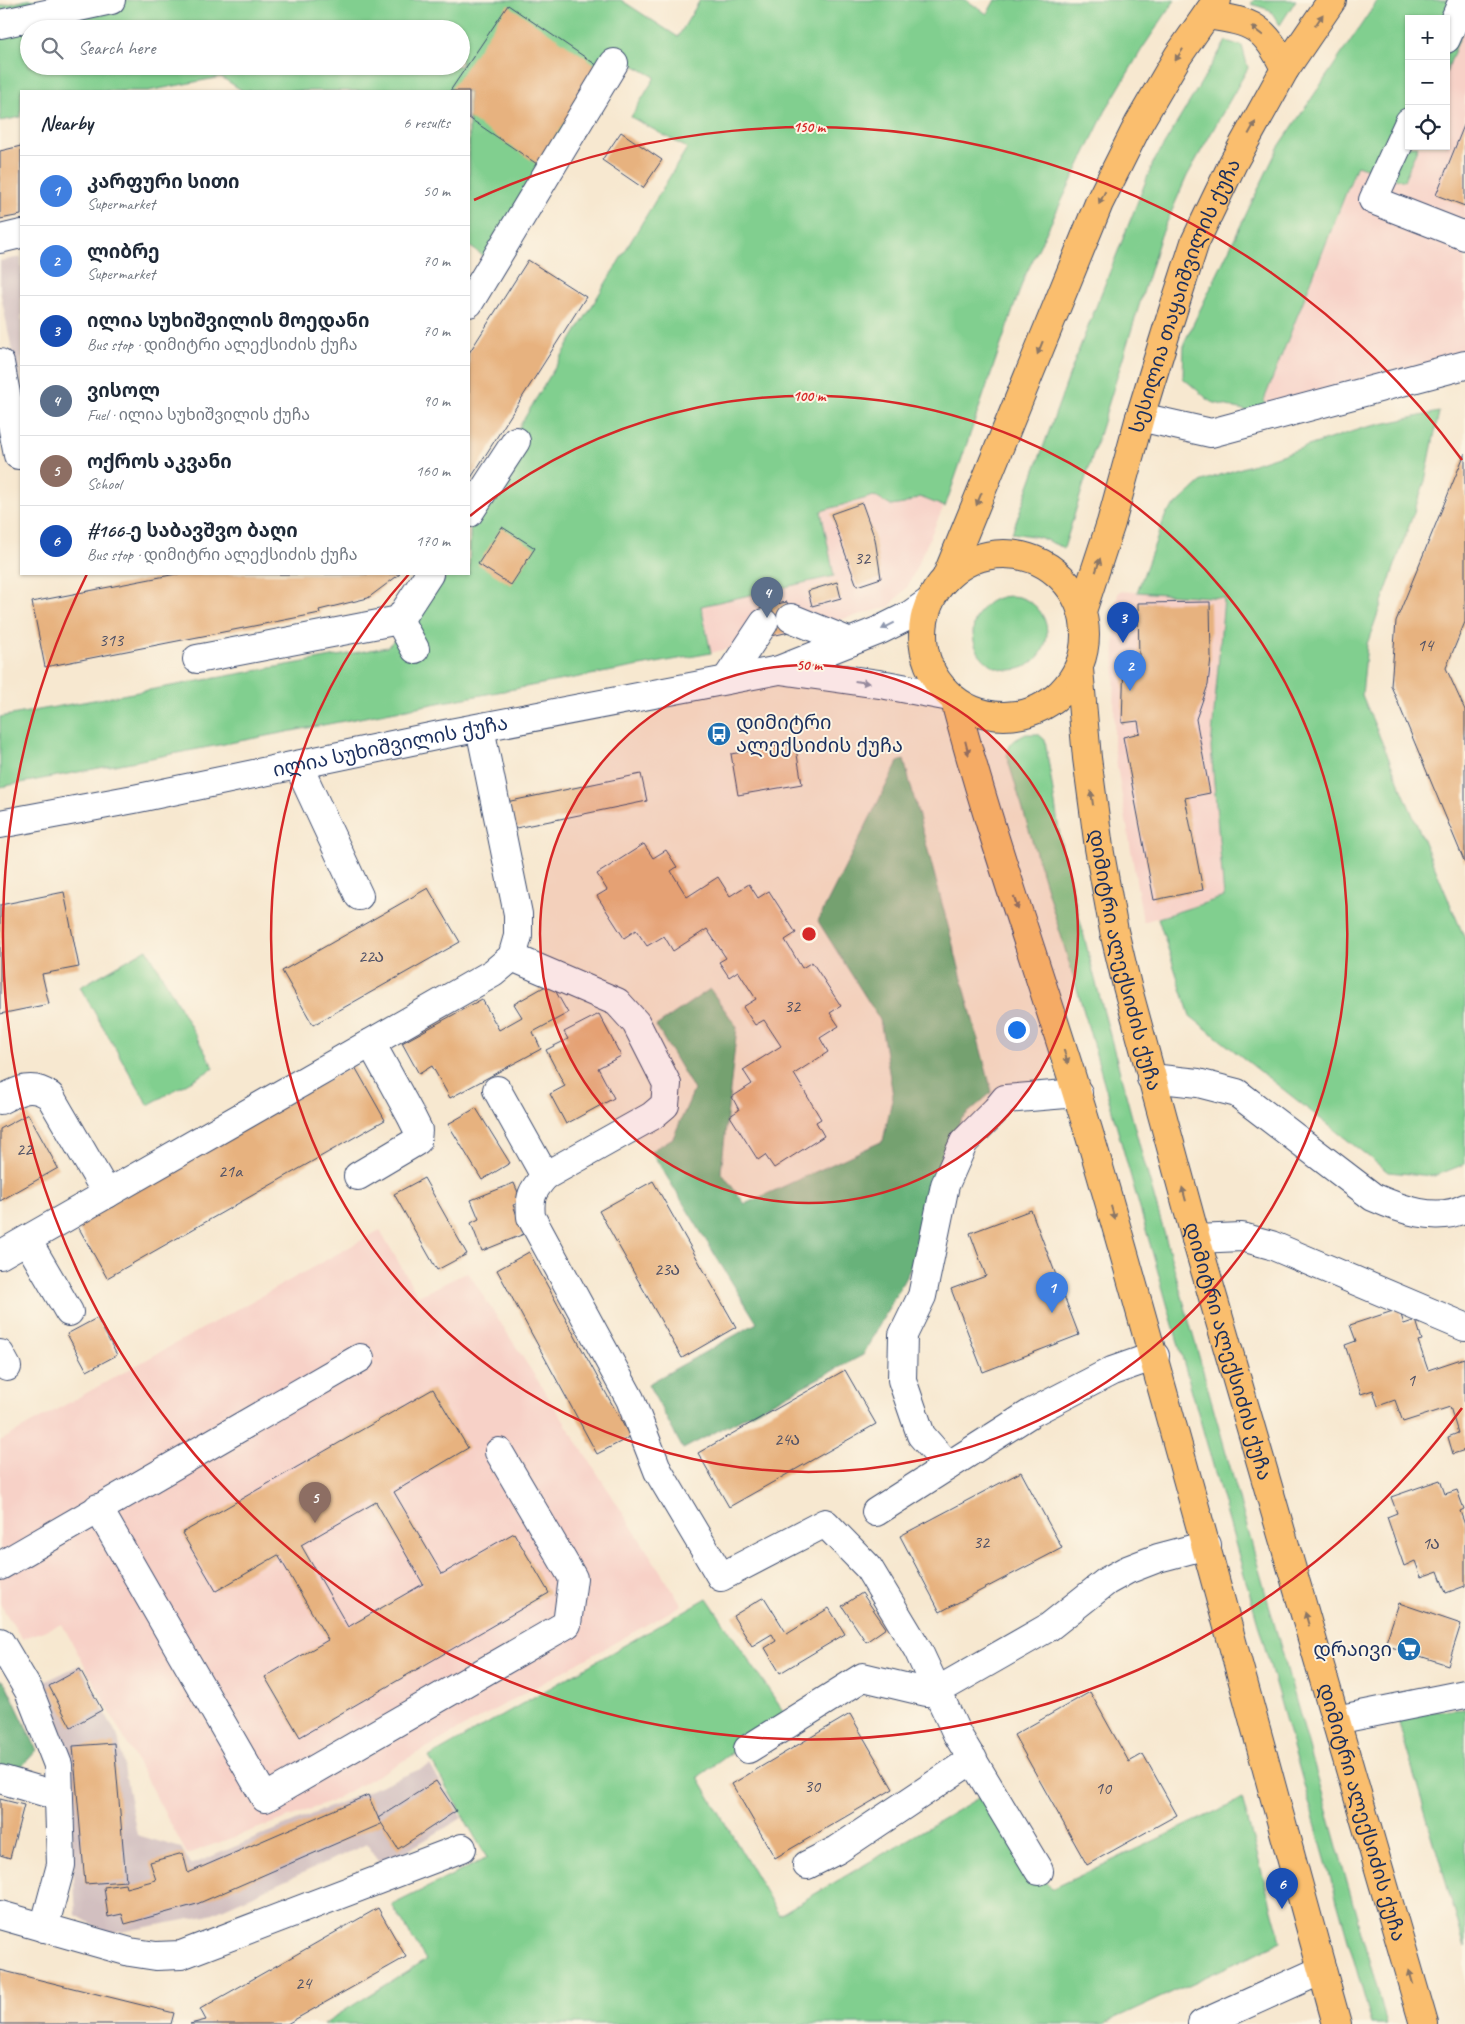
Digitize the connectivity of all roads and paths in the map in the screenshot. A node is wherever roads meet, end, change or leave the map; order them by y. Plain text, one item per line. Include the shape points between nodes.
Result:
1 (111, 0) edge
2 (1332, 0) edge
3 (1463, 0) edge
4 (1212, 8) edge
5 (0, 24) edge
6 (1450, 31) edge
7 (614, 63) dead end
8 (1285, 69) junction
9 (1405, 131) edge
10 (20, 234) edge
11 (1465, 236) edge
12 (0, 239) edge
13 (470, 301) edge
14 (0, 363) edge
15 (1465, 365) edge
16 (1140, 417) junction
17 (516, 441) dead end
18 (13, 454) edge
19 (470, 511) edge
20 (428, 575) edge
21 (946, 578) junction
22 (930, 601) junction
23 (1082, 611) junction
24 (791, 618) dead end
25 (399, 620) junction
26 (764, 623) dead end
27 (850, 642) junction
28 (415, 649) dead end
29 (197, 659) dead end
30 (1079, 669) junction
31 (779, 670) junction
32 (726, 680) junction
33 (953, 699) junction
34 (480, 728) junction
35 (298, 765) junction
36 (0, 824) edge
37 (358, 896) dead end
38 (512, 957) junction
39 (371, 1043) junction
40 (1152, 1078) junction
41 (496, 1090) dead end
42 (1078, 1093) junction
43 (0, 1100) edge
44 (358, 1176) dead end
45 (545, 1176) junction
46 (107, 1194) junction
47 (1462, 1216) edge
48 (1196, 1239) junction
49 (27, 1240) junction
50 (0, 1255) edge
51 (69, 1312) dead end
52 (1465, 1327) edge
53 (1155, 1356) junction
54 (360, 1358) dead end
55 (499, 1452) dead end
56 (948, 1466) junction
57 (98, 1508) junction
58 (876, 1512) dead end
59 (1207, 1545) junction
60 (0, 1566) edge
61 (0, 1642) edge
62 (937, 1691) junction
63 (1465, 1694) edge
64 (1336, 1720) junction
65 (748, 1749) dead end
66 (973, 1759) junction
67 (0, 1779) edge
68 (58, 1796) junction
69 (462, 1848) dead end
70 (807, 1865) dead end
71 (1039, 1871) dead end
72 (0, 1915) edge
73 (44, 1928) junction
74 (1322, 1970) junction
75 (1202, 2024) edge
76 (1337, 2024) edge
77 (1424, 2024) edge

1 - 5 street
8 -> 2 main road, სესილია თაყაიშვილის ქუჩა
3 - 6 street
8 -> 4 main road via 1274,46 1257,29
4 -> 21 main road via 1178,56 1139,123 1099,203
7 - 13 street
16 -> 8 main road, სესილია თაყაიშვილის ქუჩა via 1195,242 1232,163
9 - 11 street via 1373,200
10 - 12 street
14 - 18 street
15 - 16 street via 1212,434
23 -> 16 main road, სესილია თაყაიშვილის ქუჩა
17 - 19 street
20 - 25 street
21 - 22 main road
21 - 23 main road via 966,563 988,555 1012,554 1035,560 1056,572 1072,590
22 -> 27 street, ილია სუხიშვილის ქუჩა via 910,615
22 - 33 main road via 922,626 924,653 933,677
23 - 30 main road via 1086,630 1085,650
24 - 27 street
25 - 28 street
25 - 29 street
26 - 32 street
27 - 31 street, ილია სუხიშვილის ქუჩა
30 - 33 main road via 1062,693 1039,710 1010,717 981,714
40 -> 30 main road, დიმიტრი ალექსიძის ქუჩა via 1114,931 1087,758
31 - 32 street, ილია სუხიშვილის ქუჩა
31 -> 33 street, ილია სუხიშვილის ქუჩა via 886,685
32 - 34 street, ილია სუხიშვილის ქუჩა
33 -> 42 main road
34 - 35 street, ილია სუხიშვილის ქუჩა
34 - 38 street via 518,914 518,936
35 - 36 street, ილია სუხიშვილის ქუჩა
35 - 37 street
38 - 39 street via 493,973
38 - 45 street via 617,1002 636,1024 667,1084 665,1105 652,1116
39 - 44 street via 418,1130 417,1141
39 - 46 street
40 - 47 street via 1198,1083 1237,1093 1373,1197 1429,1214
48 -> 40 main road, დიმიტრი ალექსიძის ქუჩა
41 - 45 street
42 -> 53 main road
42 - 56 street via 1004,1099 964,1142 945,1186 922,1296 903,1336 902,1380 921,1435
43 - 46 street via 28,1089 40,1089 50,1096
45 - 62 street via 532,1191 532,1217 630,1399 658,1471 720,1577 825,1523 868,1567 918,1650
46 - 49 street
48 - 52 street via 1242,1237 1271,1245
64 -> 48 main road, დიმიტრი ალექსიძის ქუჩა
49 - 50 street
49 - 51 street
53 - 56 street via 1112,1371 1031,1413
53 - 59 main road
54 - 57 street
55 - 57 street via 573,1578 567,1624 265,1798
56 - 58 street
57 - 60 street
59 - 62 street via 1127,1570 1107,1581 1049,1627
59 - 74 main road
61 - 68 street via 29,1691 58,1765
62 - 65 street via 926,1692 863,1677
62 - 66 street
63 - 64 street
77 -> 64 main road, დიმიტრი ალექსიძის ქუჩა
66 - 70 street via 836,1850
66 - 71 street
67 - 68 street
68 - 73 street via 61,1865
69 - 73 street via 181,1955 130,1952
72 - 73 street
74 - 75 street
74 - 76 main road

